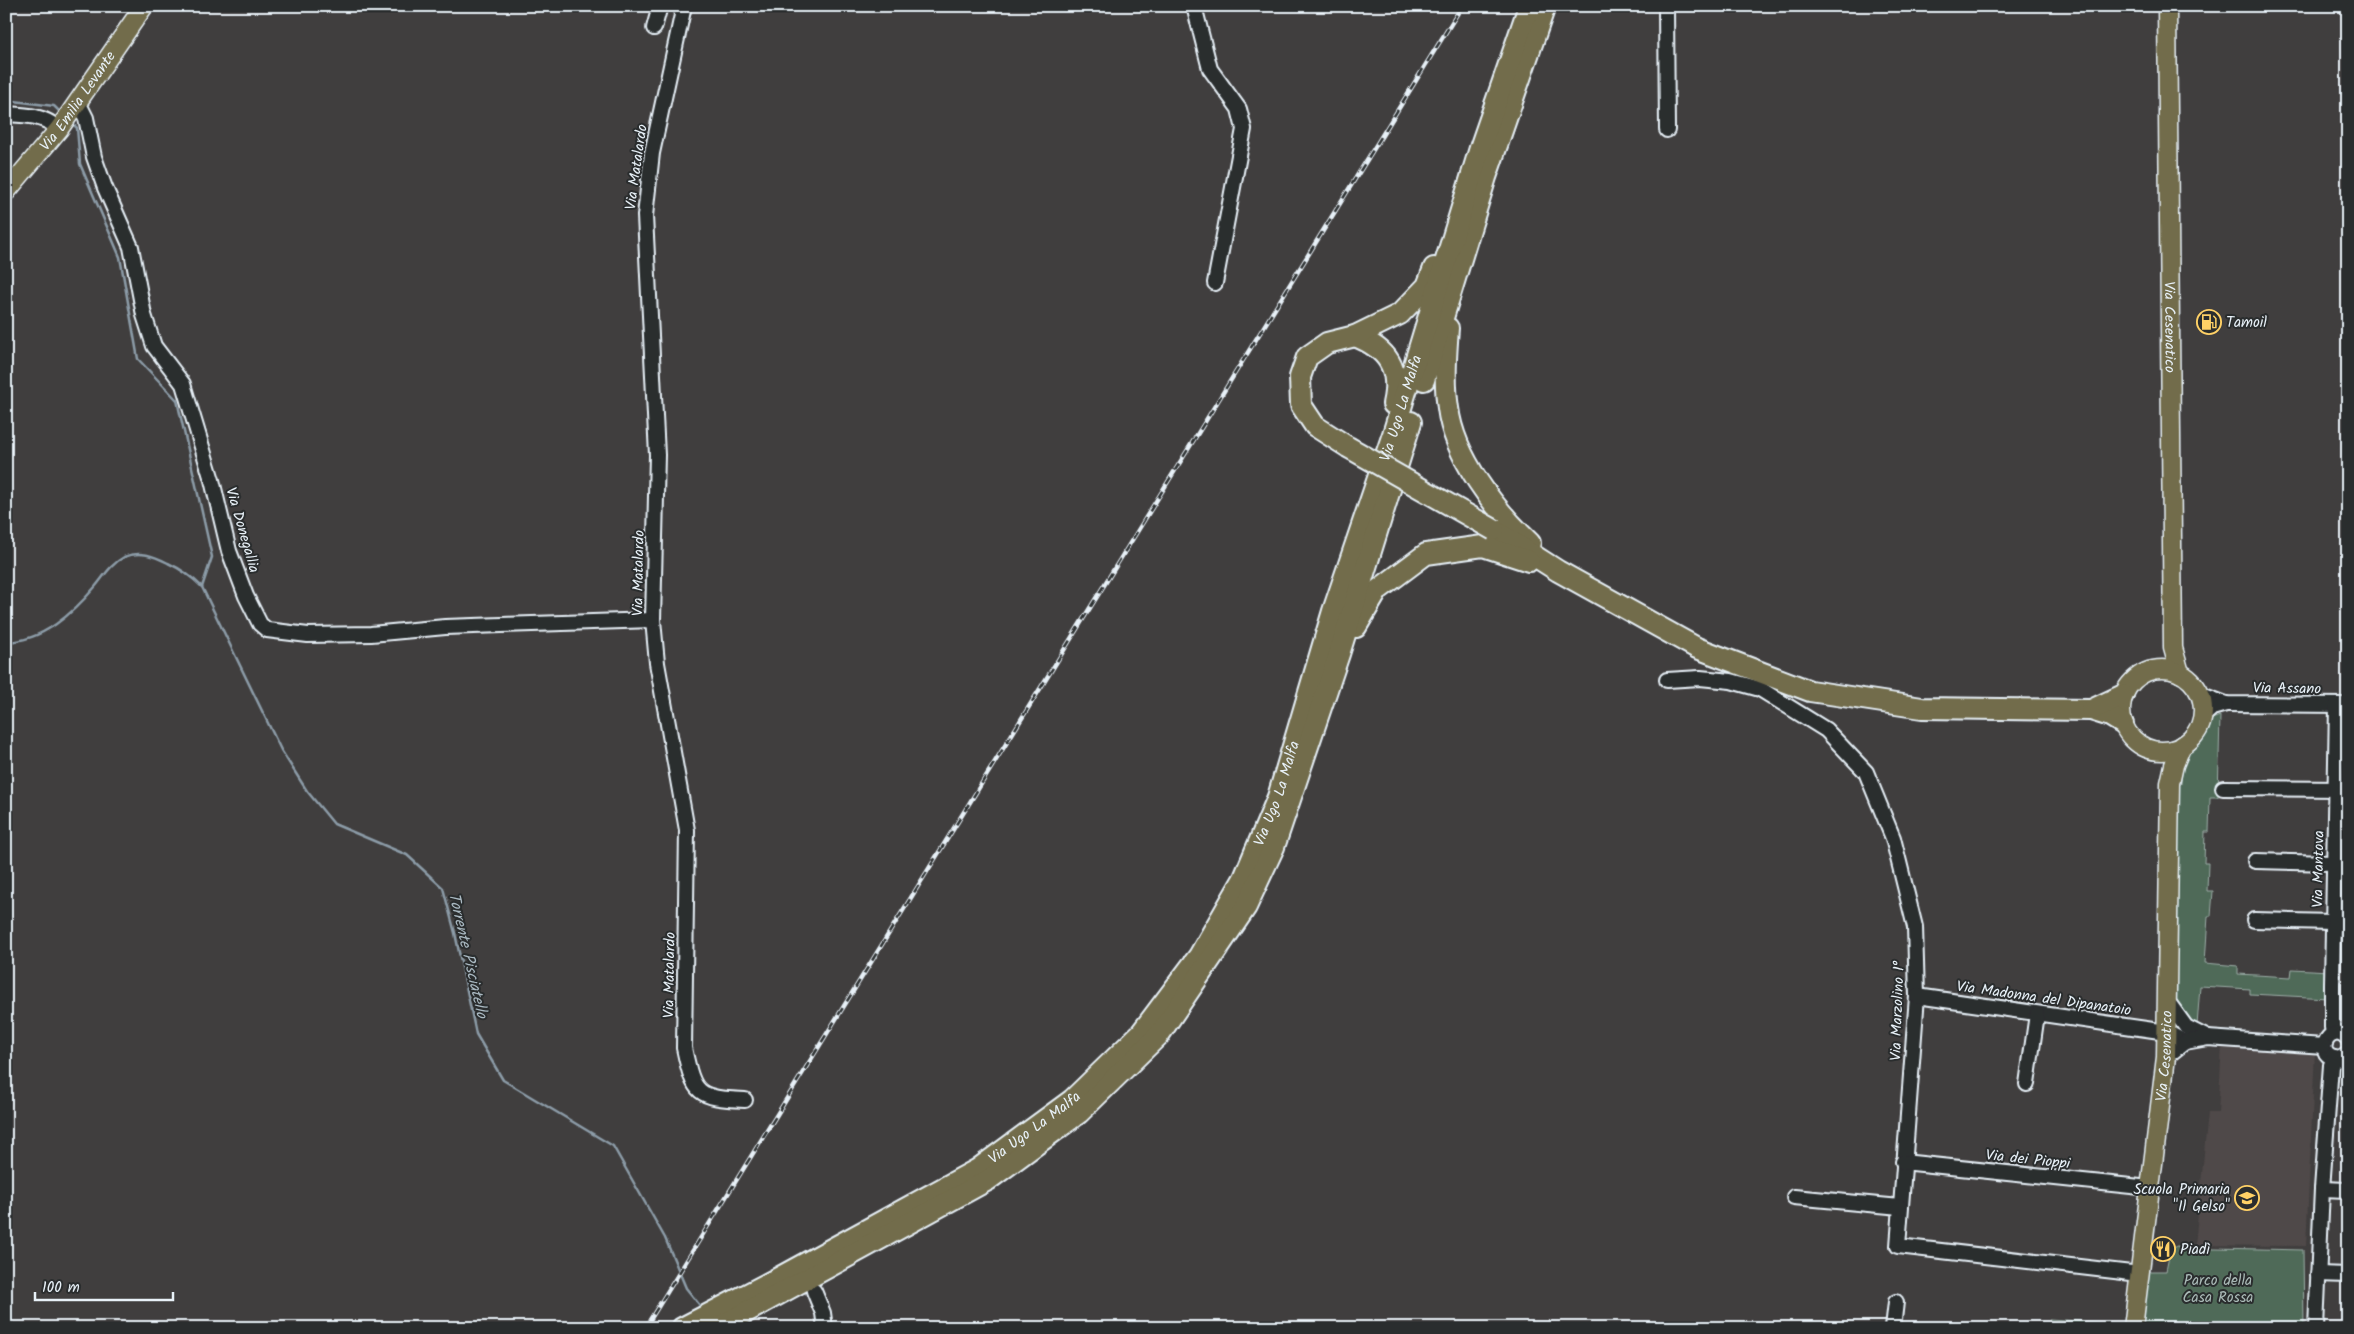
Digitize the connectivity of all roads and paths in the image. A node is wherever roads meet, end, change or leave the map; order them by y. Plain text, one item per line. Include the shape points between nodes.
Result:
1 (144, 6) edge
2 (660, 6) edge
3 (684, 6) edge
4 (1194, 6) edge
5 (1529, 6) edge
6 (1545, 6) edge
7 (1666, 6) edge
8 (2167, 6) edge
9 (654, 28) dead end
10 (76, 104) junction
11 (6, 114) edge
12 (61, 126) junction
13 (1667, 130) dead end
14 (1480, 148) junction
15 (6, 192) edge
16 (1215, 283) dead end
17 (1450, 297) junction
18 (1355, 336) junction
19 (1393, 434) junction
20 (1558, 571) junction
21 (653, 620) junction
22 (2173, 648) junction
23 (1339, 654) junction
24 (2155, 669) junction
25 (2180, 673) junction
26 (1667, 680) dead end
27 (2200, 694) junction
28 (2123, 695) junction
29 (2226, 704) junction
30 (2342, 705) edge
31 (2091, 710) junction
32 (2202, 717) junction
33 (2123, 724) junction
34 (2182, 745) junction
35 (2154, 750) junction
36 (2170, 783) junction
37 (2223, 788) dead end
38 (2342, 789) edge
39 (2256, 861) dead end
40 (2334, 863) junction
41 (2254, 920) dead end
42 (2333, 922) junction
43 (1917, 996) junction
44 (2168, 1002) junction
45 (2037, 1014) junction
46 (2186, 1027) junction
47 (2167, 1032) junction
48 (2334, 1034) junction
49 (2208, 1038) junction
50 (2348, 1040) edge
51 (2185, 1042) junction
52 (2324, 1046) junction
53 (2348, 1053) edge
54 (2166, 1057) junction
55 (2334, 1058) junction
56 (2027, 1084) dead end
57 (745, 1100) dead end
58 (1903, 1162) junction
59 (2150, 1188) junction
60 (2322, 1189) junction
61 (2348, 1190) edge
62 (1794, 1197) dead end
63 (1900, 1207) junction
64 (2140, 1274) junction
65 (2318, 1274) junction
66 (2348, 1275) edge
67 (814, 1291) dead end
68 (1896, 1302) dead end
69 (682, 1328) edge
70 (718, 1328) edge
71 (825, 1328) edge
72 (1893, 1328) edge
73 (2133, 1328) edge
74 (2316, 1328) edge

1 - 10 main road, Via Emilia Levante
2 - 9 street
3 - 21 street, Via Matalardo via 652,153 645,216 657,455
4 - 16 street via 1210,69 1239,109 1244,129
5 - 14 highway, Via Ugo La Malfa
6 - 17 highway, Via Ugo La Malfa via 1486,177
7 - 13 street
8 - 22 main road, Via Cesenatico
10 - 12 main road, Via Emilia Levante
10 - 21 street, Via Donegallia via 86,118 94,157 131,247 154,346 182,384 212,480 228,551 260,624 267,630 308,634 371,634 445,627
11 - 12 street via 35,116
12 - 15 main road, Via Emilia Levante
14 - 18 highway via 1466,170 1427,286 1400,314
14 - 19 highway, Via Ugo La Malfa
17 - 20 highway via 1446,367 1448,409 1460,449 1488,496 1518,533
17 - 23 highway, Via Ugo La Malfa
18 - 19 highway via 1384,353 1396,371 1390,417
18 - 20 highway, bridge via 1327,343 1307,357 1300,377 1301,405 1315,426
19 - 69 highway, Via Ugo La Malfa via 1333,611 1278,797 1244,878 1199,956 1141,1033 1072,1100 978,1169
20 - 23 highway via 1483,546 1426,554 1378,590
20 - 31 highway via 1697,648 1810,691 1922,708
21 - 57 street, Via Matalardo via 657,663 687,830 684,1048 691,1080 701,1094
22 - 24 main road
22 - 25 main road, Via Cesenatico
23 - 70 highway, Via Ugo La Malfa via 1274,847 1246,906 1159,1035 1079,1113 988,1180
24 - 25 main road
24 - 28 main road via 2130,683
25 - 27 main road
26 - 43 street, Via Marzolino 1° via 1700,678 1731,681 1760,689 1826,730 1866,772 1893,838 1905,882 1915,927
27 - 29 street, Via Assano
27 - 32 main road
28 - 31 highway
28 - 33 main road
29 - 30 street, Via Assano
29 - 32 street, Via Assano via 2212,708
30 - 38 street, Via Mantova
31 - 33 highway
32 - 34 main road via 2195,733
33 - 35 main road via 2130,736
34 - 35 main road via 2169,750
34 - 36 main road, Via Cesenatico
35 - 36 main road, Via Cesenatico via 2166,766
36 - 44 main road, Via Cesenatico
37 - 38 street
38 - 40 street, Via Mantova
39 - 40 street
40 - 42 street, Via Mantova
41 - 42 street
42 - 48 street, Via Mantova
43 - 45 street, Via Madonna del Dipanatoio
43 - 58 street, Via Marzolino 1°
44 - 46 street
44 - 47 main road, Via Cesenatico
45 - 47 street, Via Madonna del Dipanatoio
45 - 56 street
46 - 47 street
46 - 49 street
47 - 51 street
47 - 54 main road, Via Cesenatico
48 - 50 street via 2341,1034
48 - 52 street via 2327,1038
49 - 51 street
49 - 52 street
51 - 54 street
52 - 55 street via 2327,1054
53 - 55 street
54 - 59 main road, Via Cesenatico
55 - 60 street
58 - 59 street, Via dei Pioppi
58 - 63 street, Via Marzolino 1°
59 - 64 main road, Via Cesenatico
60 - 61 street
60 - 65 street
62 - 63 street
63 - 64 street, Via Marzolino 1° via 1898,1246
64 - 73 main road, Via Cesenatico
65 - 66 street
65 - 74 street
67 - 71 street
68 - 72 street

